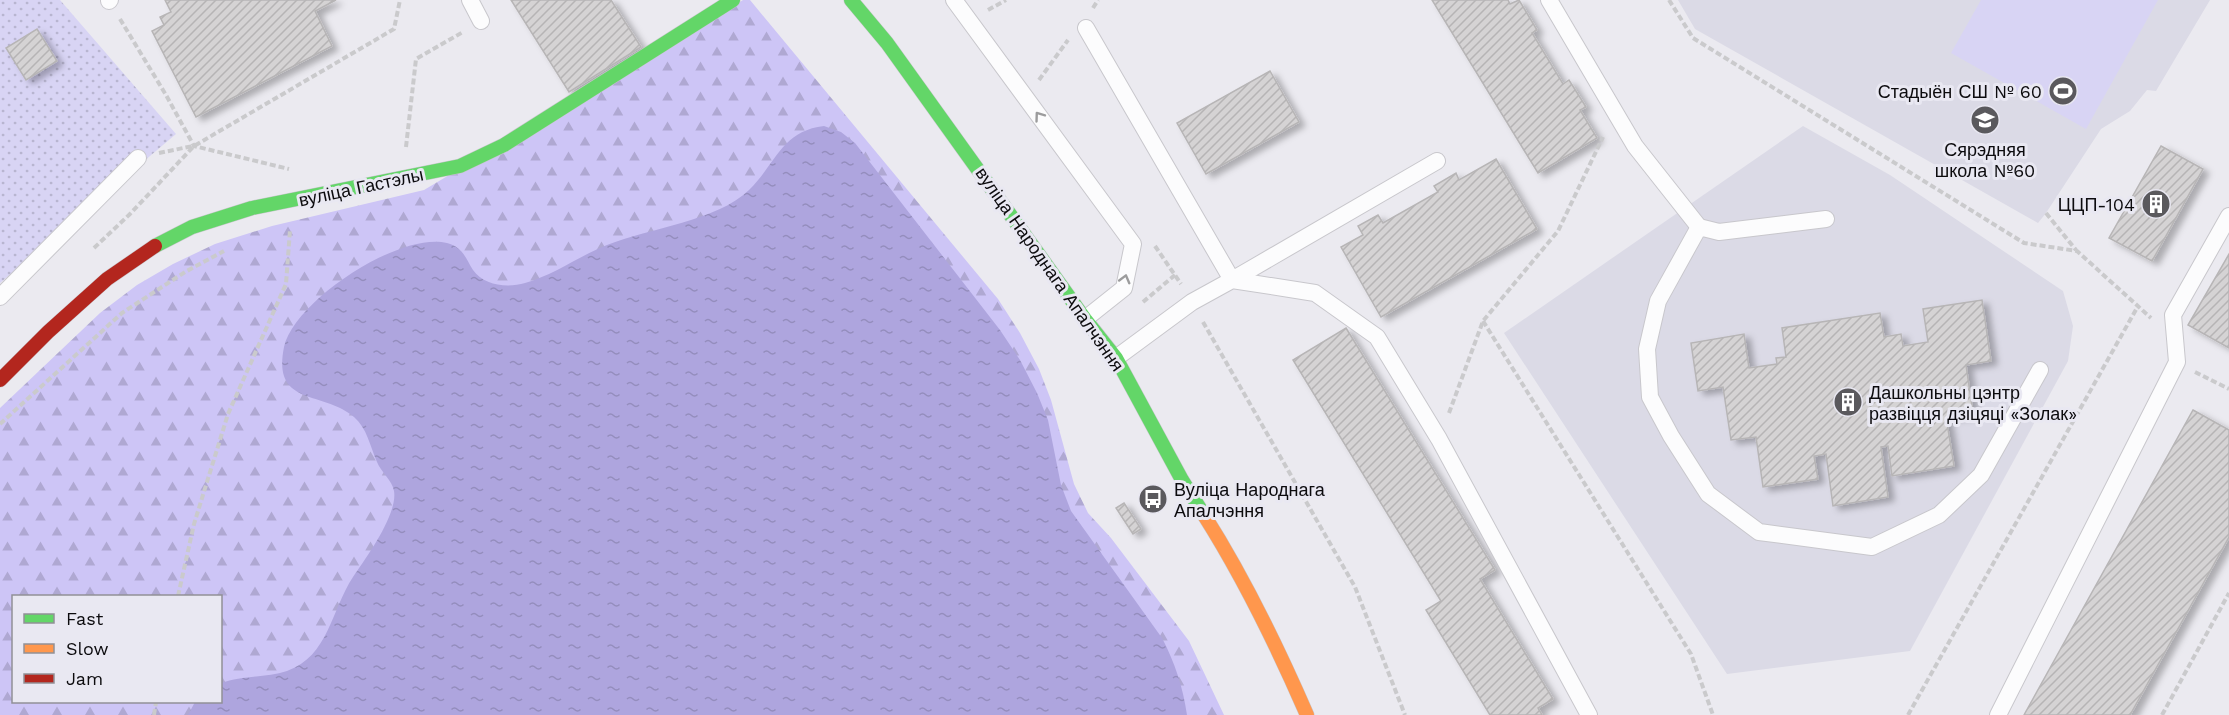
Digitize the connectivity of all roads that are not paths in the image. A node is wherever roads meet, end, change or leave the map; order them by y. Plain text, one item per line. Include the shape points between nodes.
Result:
1 (470, 0) edge
2 (733, 0) edge
3 (851, 0) edge
4 (954, 0) edge
5 (1549, 0) edge
6 (481, 21) road end
7 (1086, 28) dead end
8 (138, 158) road end
9 (1437, 161) dead end
10 (2229, 216) edge
11 (1826, 219) dead end
12 (1699, 227) junction
13 (1232, 280) junction
14 (0, 297) edge
15 (1085, 319) junction
16 (1116, 358) junction
17 (2040, 370) dead end
18 (0, 380) edge
19 (1307, 715) edge
20 (1589, 715) edge
21 (1998, 715) edge

1 - 6 lane
2 - 18 street, вуліца Гастэлы via 504,145 460,166 252,208 192,227 145,251 107,279
3 - 15 street, вуліца Народнага Апалчэння via 929,99
15 -> 4 lane via 1124,288 1133,244
5 - 12 lane via 1635,146
7 - 13 lane
8 - 14 lane
9 - 13 lane
10 - 21 lane via 2173,315 2177,362
11 - 12 lane via 1719,232
12 - 17 lane via 1658,301 1647,349 1650,396 1708,494 1759,532 1872,547 1939,516 1982,475
13 - 16 lane via 1192,302
13 - 20 lane via 1315,294 1377,337 1439,439
15 - 16 street, вуліца Народнага Апалчэння
16 - 19 street, вуліца Народнага Апалчэння via 1277,647

